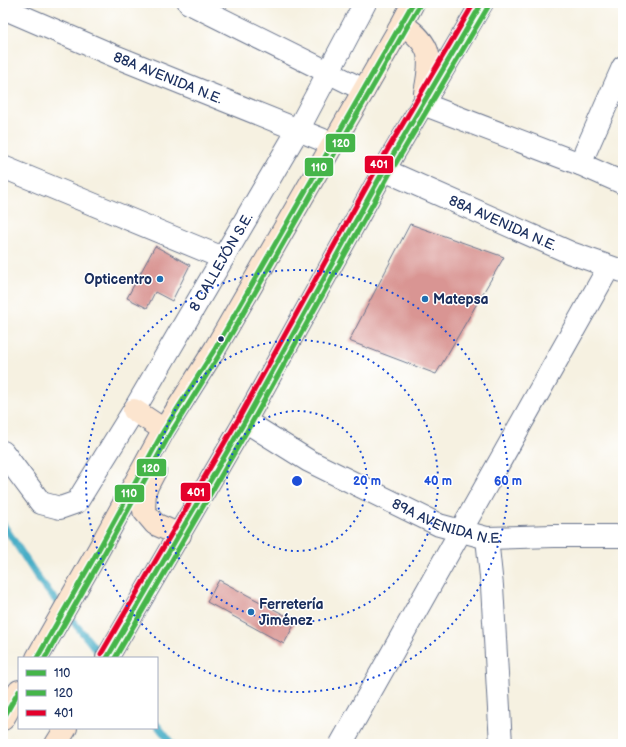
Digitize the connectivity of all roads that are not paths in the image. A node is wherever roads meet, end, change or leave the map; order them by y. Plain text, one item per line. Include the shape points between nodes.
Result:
1 (189, 3) edge
2 (365, 3) edge
3 (413, 3) edge
4 (482, 3) edge
5 (3, 8) edge
6 (402, 24) junction
7 (623, 67) edge
8 (329, 73) junction
9 (364, 90) junction
10 (423, 104) junction
11 (298, 130) junction
12 (333, 144) junction
13 (580, 164) junction
14 (3, 167) edge
15 (384, 170) junction
16 (623, 183) edge
17 (223, 258) junction
18 (616, 269) edge
19 (215, 349) junction
20 (134, 410) junction
21 (245, 422) junction
22 (164, 430) junction
23 (3, 452) edge
24 (462, 531) junction
25 (180, 535) junction
26 (623, 536) edge
27 (487, 538) junction
28 (38, 657) edge
29 (108, 657) edge
30 (14, 696) edge
31 (3, 719) edge
32 (342, 744) edge
33 (501, 744) edge

1 - 8 street
2 - 8 street, 8 CALLEJÓN S.E.
3 - 6 main road
4 - 10 main road
5 - 11 street, 88A AVENIDA N.E.
6 - 9 main road
6 - 10 main road via 416,34 426,47 430,69
7 - 13 street
8 - 9 street
8 - 11 street, 8 CALLEJÓN S.E.
9 - 12 main road
10 - 13 street
10 - 15 main road
11 - 12 street, 88A AVENIDA N.E.
11 - 17 street, 8 CALLEJÓN S.E.
12 - 19 main road
13 - 16 street
14 - 17 street
15 - 18 street, 88A AVENIDA N.E. via 571,253
15 - 21 main road
17 - 20 street, 8 CALLEJÓN S.E.
18 - 24 street
19 - 22 main road
19 - 25 main road via 211,371 145,490 144,511 155,524
20 - 22 main road
20 - 23 street, 8 CALLEJÓN S.E. via 77,502 60,508 41,503
21 - 24 street, 89A AVENIDA N.E. via 309,461 439,524
21 - 25 main road
22 - 28 main road
24 - 27 street, 89A AVENIDA N.E.
24 - 32 street
25 - 29 main road
26 - 27 street, 89A AVENIDA N.E.
27 - 33 street
30 - 31 main road

